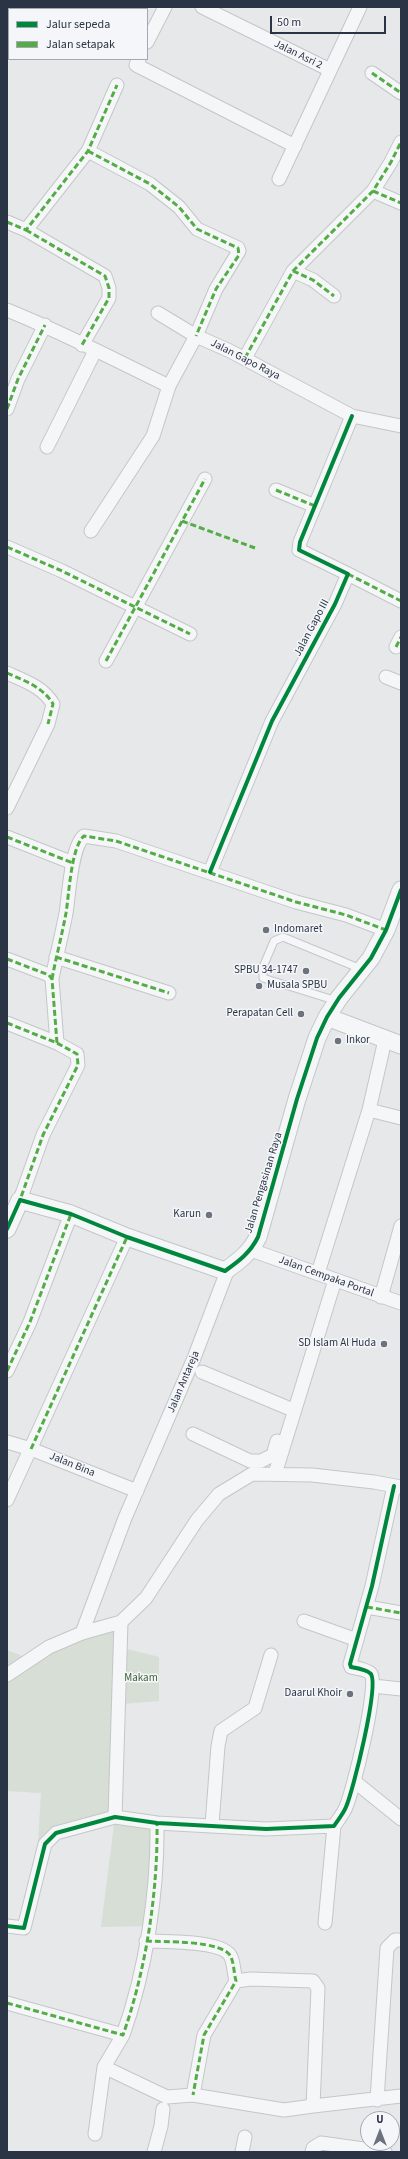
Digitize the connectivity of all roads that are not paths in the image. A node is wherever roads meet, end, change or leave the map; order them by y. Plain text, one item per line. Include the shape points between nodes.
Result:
1 (165, 7) edge
2 (202, 7) edge
3 (358, 8) edge
4 (148, 38) edge
5 (138, 60) edge
6 (330, 70) junction
7 (372, 73) dead end
8 (117, 85) dead end
9 (401, 93) edge
10 (401, 142) edge
11 (295, 146) junction
12 (88, 151) junction
13 (279, 180) dead end
14 (373, 191) junction
15 (401, 203) edge
16 (7, 222) edge
17 (26, 230) junction
18 (293, 270) junction
19 (334, 296) dead end
20 (7, 310) edge
21 (158, 314) dead end
22 (44, 325) junction
23 (196, 336) junction
24 (82, 345) junction
25 (95, 350) junction
26 (244, 358) junction
27 (169, 386) junction
28 (7, 409) edge
29 (352, 416) junction
30 (401, 426) edge
31 (47, 447) dead end
32 (205, 479) dead end
33 (276, 490) dead end
34 (315, 506) junction
35 (91, 531) dead end
36 (7, 547) edge
37 (348, 574) junction
38 (401, 601) edge
39 (135, 607) junction
40 (190, 634) dead end
41 (106, 661) dead end
42 (7, 673) edge
43 (386, 677) dead end
44 (401, 683) edge
45 (7, 808) edge
46 (7, 836) edge
47 (73, 863) junction
48 (210, 872) junction
49 (401, 890) edge
50 (386, 930) junction
51 (56, 957) junction
52 (7, 959) edge
53 (362, 969) junction
54 (52, 979) junction
55 (169, 993) dead end
56 (338, 1001) junction
57 (327, 1017) junction
58 (7, 1023) edge
59 (57, 1043) junction
60 (393, 1043) edge
61 (369, 1110) junction
62 (401, 1118) edge
63 (20, 1200) junction
64 (71, 1214) junction
65 (401, 1226) edge
66 (7, 1229) edge
67 (127, 1237) junction
68 (251, 1250) junction
69 (225, 1271) junction
70 (318, 1273) junction
71 (335, 1280) junction
72 (381, 1297) junction
73 (401, 1303) edge
74 (7, 1371) edge
75 (202, 1372) dead end
76 (289, 1408) junction
77 (192, 1434) dead end
78 (7, 1442) edge
79 (31, 1449) junction
80 (275, 1474) junction
81 (397, 1486) edge
82 (137, 1491) junction
83 (7, 1500) edge
84 (367, 1607) junction
85 (401, 1613) edge
86 (304, 1621) dead end
87 (121, 1622) junction
88 (82, 1633) junction
89 (357, 1640) junction
90 (271, 1654) dead end
91 (7, 1675) edge
92 (373, 1686) junction
93 (401, 1689) edge
94 (354, 1781) junction
95 (115, 1817) junction
96 (401, 1819) edge
97 (157, 1823) junction
98 (212, 1825) junction
99 (334, 1826) junction
100 (325, 1923) dead end
101 (7, 1926) edge
102 (401, 1940) edge
103 (146, 1941) junction
104 (236, 1981) junction
105 (7, 2003) edge
106 (122, 2035) junction
107 (104, 2067) junction
108 (193, 2095) junction
109 (401, 2096) edge
110 (377, 2100) junction
111 (313, 2106) junction
112 (163, 2109) dead end
113 (96, 2134) dead end
114 (245, 2137) dead end
115 (154, 2152) edge
116 (242, 2152) edge
117 (312, 2152) edge
118 (385, 2152) edge

1 - 4 street
2 - 6 street, Jalan Asri 2
3 - 6 street
5 - 11 street via 136,65
6 - 11 street
7 - 9 street
8 - 12 street
10 - 14 street via 392,162
11 - 13 street
12 - 17 street
12 - 23 street via 150,184 179,207 197,229 238,248 239,255 216,289
14 - 15 street
14 - 18 street
16 - 17 street
17 - 24 street via 105,276 109,298
18 - 19 street via 313,280
18 - 26 street
20 - 22 street
21 - 23 street
22 - 24 street
22 - 28 street via 18,379
23 - 26 street, Jalan Gapo Raya
23 - 27 street, Jalan Gapo Raya
24 - 25 street
25 - 27 street
25 - 31 street
26 - 29 street, Jalan Gapo Raya
27 - 35 street, Jalan Gapo Raya via 153,436
29 - 30 street, Jalan Gapo Raya
29 - 34 street
32 - 39 street
33 - 34 street
34 - 37 street via 299,550
36 - 39 street
37 - 38 street
37 - 48 street, Jalan Gapo III via 335,604 272,721
39 - 40 street
39 - 41 street
42 - 45 street via 32,684 45,693 53,704 48,724
43 - 44 street
46 - 47 street
47 - 48 street via 81,839 89,836 116,841
47 - 51 street via 66,914
48 - 50 street
49 - 50 street, Jalan Pengasinan Raya
50 - 53 street, Jalan Pengasinan Raya
51 - 54 street
51 - 55 street
52 - 54 street via 49,975
53 - 56 street, Jalan Pengasinan Raya
53 - 56 lane via 283,937 274,941 263,967 263,978
54 - 59 street
56 - 57 street, Jalan Pengasinan Raya
57 - 60 street
57 - 68 street, Jalan Pengasinan Raya via 317,1038 297,1099 267,1208
58 - 59 street
59 - 63 street via 77,1054 78,1065 43,1135
60 - 61 street
61 - 62 street
61 - 70 street
63 - 64 street
63 - 66 street
64 - 67 street
64 - 74 street via 30,1322
65 - 72 street
67 - 69 street
67 - 79 street
68 - 69 street, Jalan Pengasinan Raya
68 - 70 street, Jalan Cempaka Portal
69 - 82 street, Jalan Antareja via 194,1358
70 - 71 street, Jalan Cempaka Portal
71 - 72 street, Jalan Cempaka Portal
71 - 76 street
72 - 73 street, Jalan Cempaka Portal
75 - 76 street
76 - 77 street via 273,1455 262,1461 250,1461
76 - 80 street
78 - 79 street, Jalan Bina
79 - 82 street, Jalan Bina
79 - 83 street
80 - 81 street via 312,1475
80 - 87 street via 252,1474 219,1494 197,1520 146,1598
81 - 84 street
82 - 88 street, Jalan Antareja
84 - 85 street
84 - 89 street
86 - 89 street
87 - 88 street
87 - 95 street
88 - 91 street via 49,1647
89 - 92 street via 351,1667 371,1674
90 - 98 street via 254,1708 221,1731
92 - 93 street
92 - 94 street
94 - 96 street
94 - 99 street via 346,1807
95 - 97 street
95 - 101 street via 56,1833 51,1837 45,1844 24,1928
97 - 98 street
97 - 103 street via 154,1892
98 - 99 street via 266,1829
99 - 100 street
102 - 110 street via 395,1940 387,1948
103 - 104 street via 221,1948 231,1956
103 - 106 street via 140,1974
104 - 108 street via 204,2035
104 - 111 street via 252,1979 316,1983 318,1988
105 - 106 street
106 - 107 street
107 - 108 street via 167,2097
107 - 113 street
108 - 111 street via 284,2110
109 - 110 street
110 - 111 street
112 - 115 street
114 - 116 street
117 - 118 street via 321,2144

